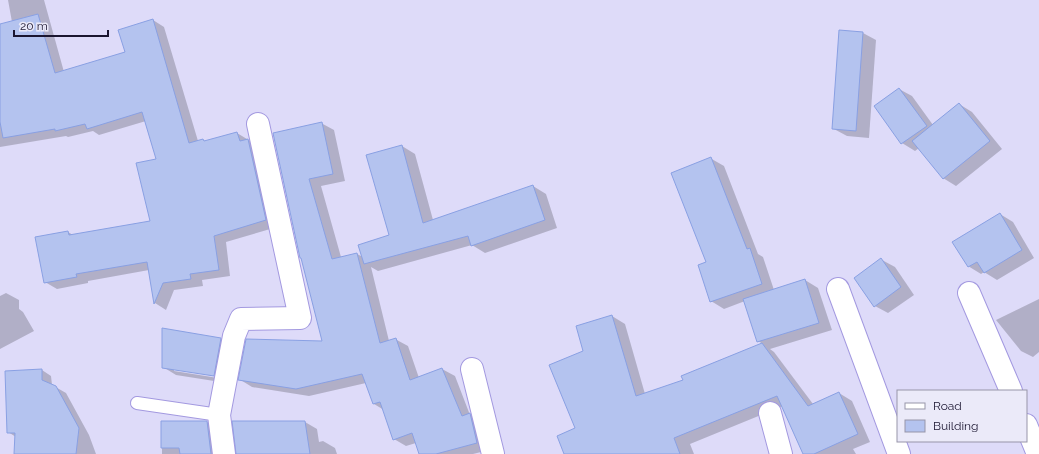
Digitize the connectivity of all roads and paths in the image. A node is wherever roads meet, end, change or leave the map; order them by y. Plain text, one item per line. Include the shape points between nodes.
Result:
1 (258, 124) dead end
2 (838, 289) dead end
3 (969, 293) dead end
4 (472, 369) dead end
5 (1011, 390) edge
6 (137, 404) dead end
7 (770, 412) dead end
8 (219, 415) junction
9 (1027, 427) edge
10 (224, 454) edge
11 (493, 454) edge
12 (780, 454) edge
13 (899, 454) edge
14 (1038, 454) edge

1 - 8 street via 300,318 241,319 234,336
2 - 13 street
3 - 5 street
4 - 11 street
6 - 8 lane
7 - 12 street
8 - 10 street
9 - 14 street

